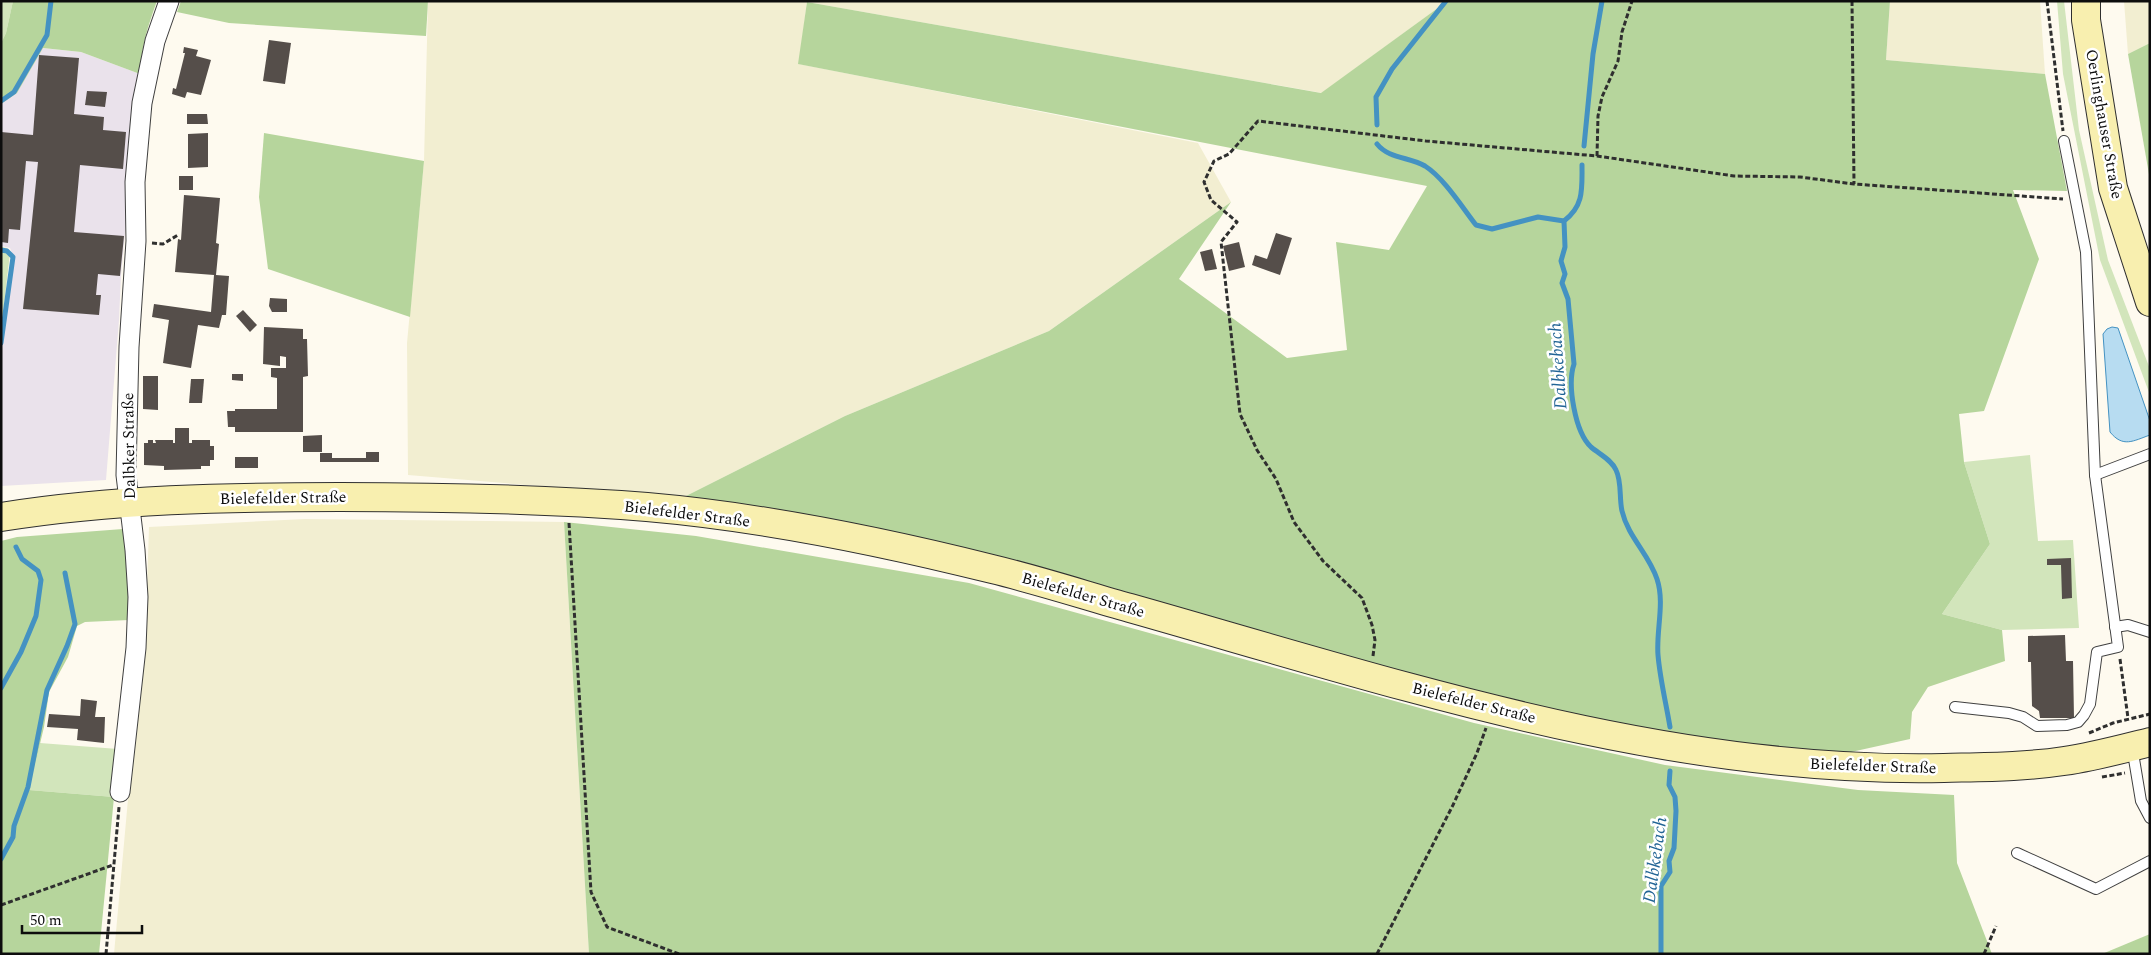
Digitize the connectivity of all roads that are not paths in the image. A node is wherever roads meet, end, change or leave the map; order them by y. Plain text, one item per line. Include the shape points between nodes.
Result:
1 (169, 1) edge
2 (2086, 1) edge
3 (2064, 141) road end
4 (2150, 302) edge
5 (2150, 454) edge
6 (2095, 475) junction
7 (129, 503) junction
8 (3, 516) edge
9 (2115, 627) junction
10 (2150, 632) edge
11 (1955, 707) dead end
12 (2139, 753) edge
13 (120, 792) road end
14 (2150, 818) edge
15 (2017, 853) dead end
16 (2150, 861) edge

1 - 7 street, Dalbker Straße via 155,41 142,103 134,192 136,242 126,475
2 - 4 main road, Oerlinghauser Straße via 2086,20 2112,188
3 - 6 lane via 2086,252
5 - 6 lane
6 - 9 lane
7 - 8 main road, Bielefelder Straße
7 - 12 main road, Bielefelder Straße via 420,497 652,508 778,525 993,569 1477,705 1706,752 1883,770 1972,768
7 - 13 street, Dalbker Straße via 138,597 136,648
9 - 10 lane via 2128,626
9 - 11 lane via 2118,648 2097,652 2090,704 2078,722 2037,726 2009,713
12 - 14 lane via 2141,801
15 - 16 lane via 2096,889

